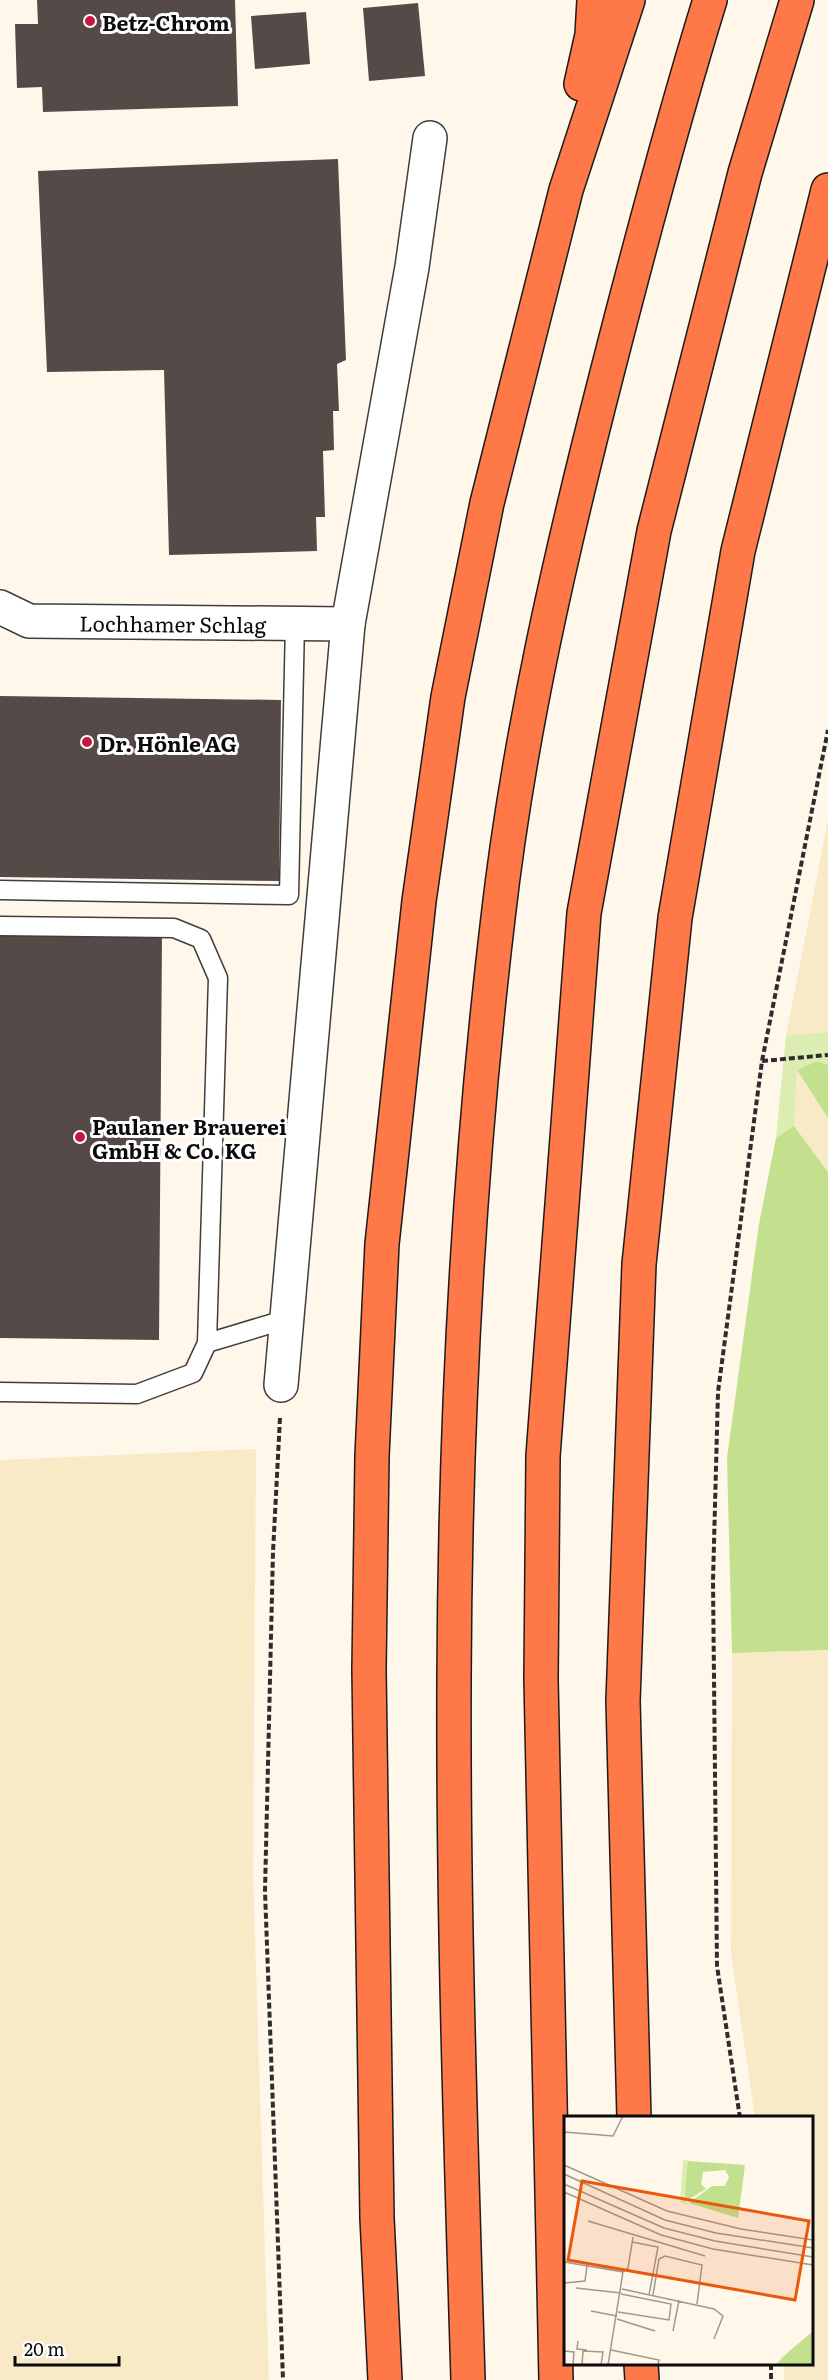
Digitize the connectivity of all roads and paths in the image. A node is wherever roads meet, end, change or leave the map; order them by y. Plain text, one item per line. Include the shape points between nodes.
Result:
1 (594, 0) edge
2 (628, 0) edge
3 (710, 0) edge
4 (797, 0) edge
5 (430, 138) dead end
6 (566, 190) junction
7 (828, 190) edge
8 (0, 607) edge
9 (295, 623) junction
10 (348, 624) junction
11 (828, 730) edge
12 (0, 890) edge
13 (0, 926) edge
14 (828, 1055) edge
15 (762, 1061) junction
16 (287, 1319) junction
17 (207, 1343) junction
18 (282, 1385) joint
19 (0, 1392) edge
20 (634, 2116) edge
21 (740, 2116) edge
22 (641, 2365) edge
23 (283, 2380) edge
24 (385, 2380) edge
25 (468, 2380) edge
26 (556, 2380) edge
27 (642, 2380) edge

1 - 6 highway via 592,34 569,138
2 - 6 highway
3 - 25 highway via 670,128 569,524 530,717 498,915 468,1242 457,1470 454,1680
4 - 26 highway via 746,173 654,531 584,913 543,1455 541,1679
5 - 10 street via 412,267
6 - 24 highway via 487,503 448,697 419,901 382,1244 372,1456 369,1670 377,2218
7 - 20 highway via 738,551 675,918 640,1252 623,1701
8 - 9 street, Lochhamer Schlag via 29,621
9 - 10 street, Lochhamer Schlag
9 - 12 lane via 289,895
10 - 16 street
11 - 15 path
13 - 17 lane via 174,928 201,939 218,978
14 - 15 path
15 - 21 path via 718,1392 713,1581 717,1966
16 - 17 lane
16 - 18 street
17 - 19 lane via 193,1373 137,1394
18 - 23 path via 273,1552 265,1891
22 - 27 highway

